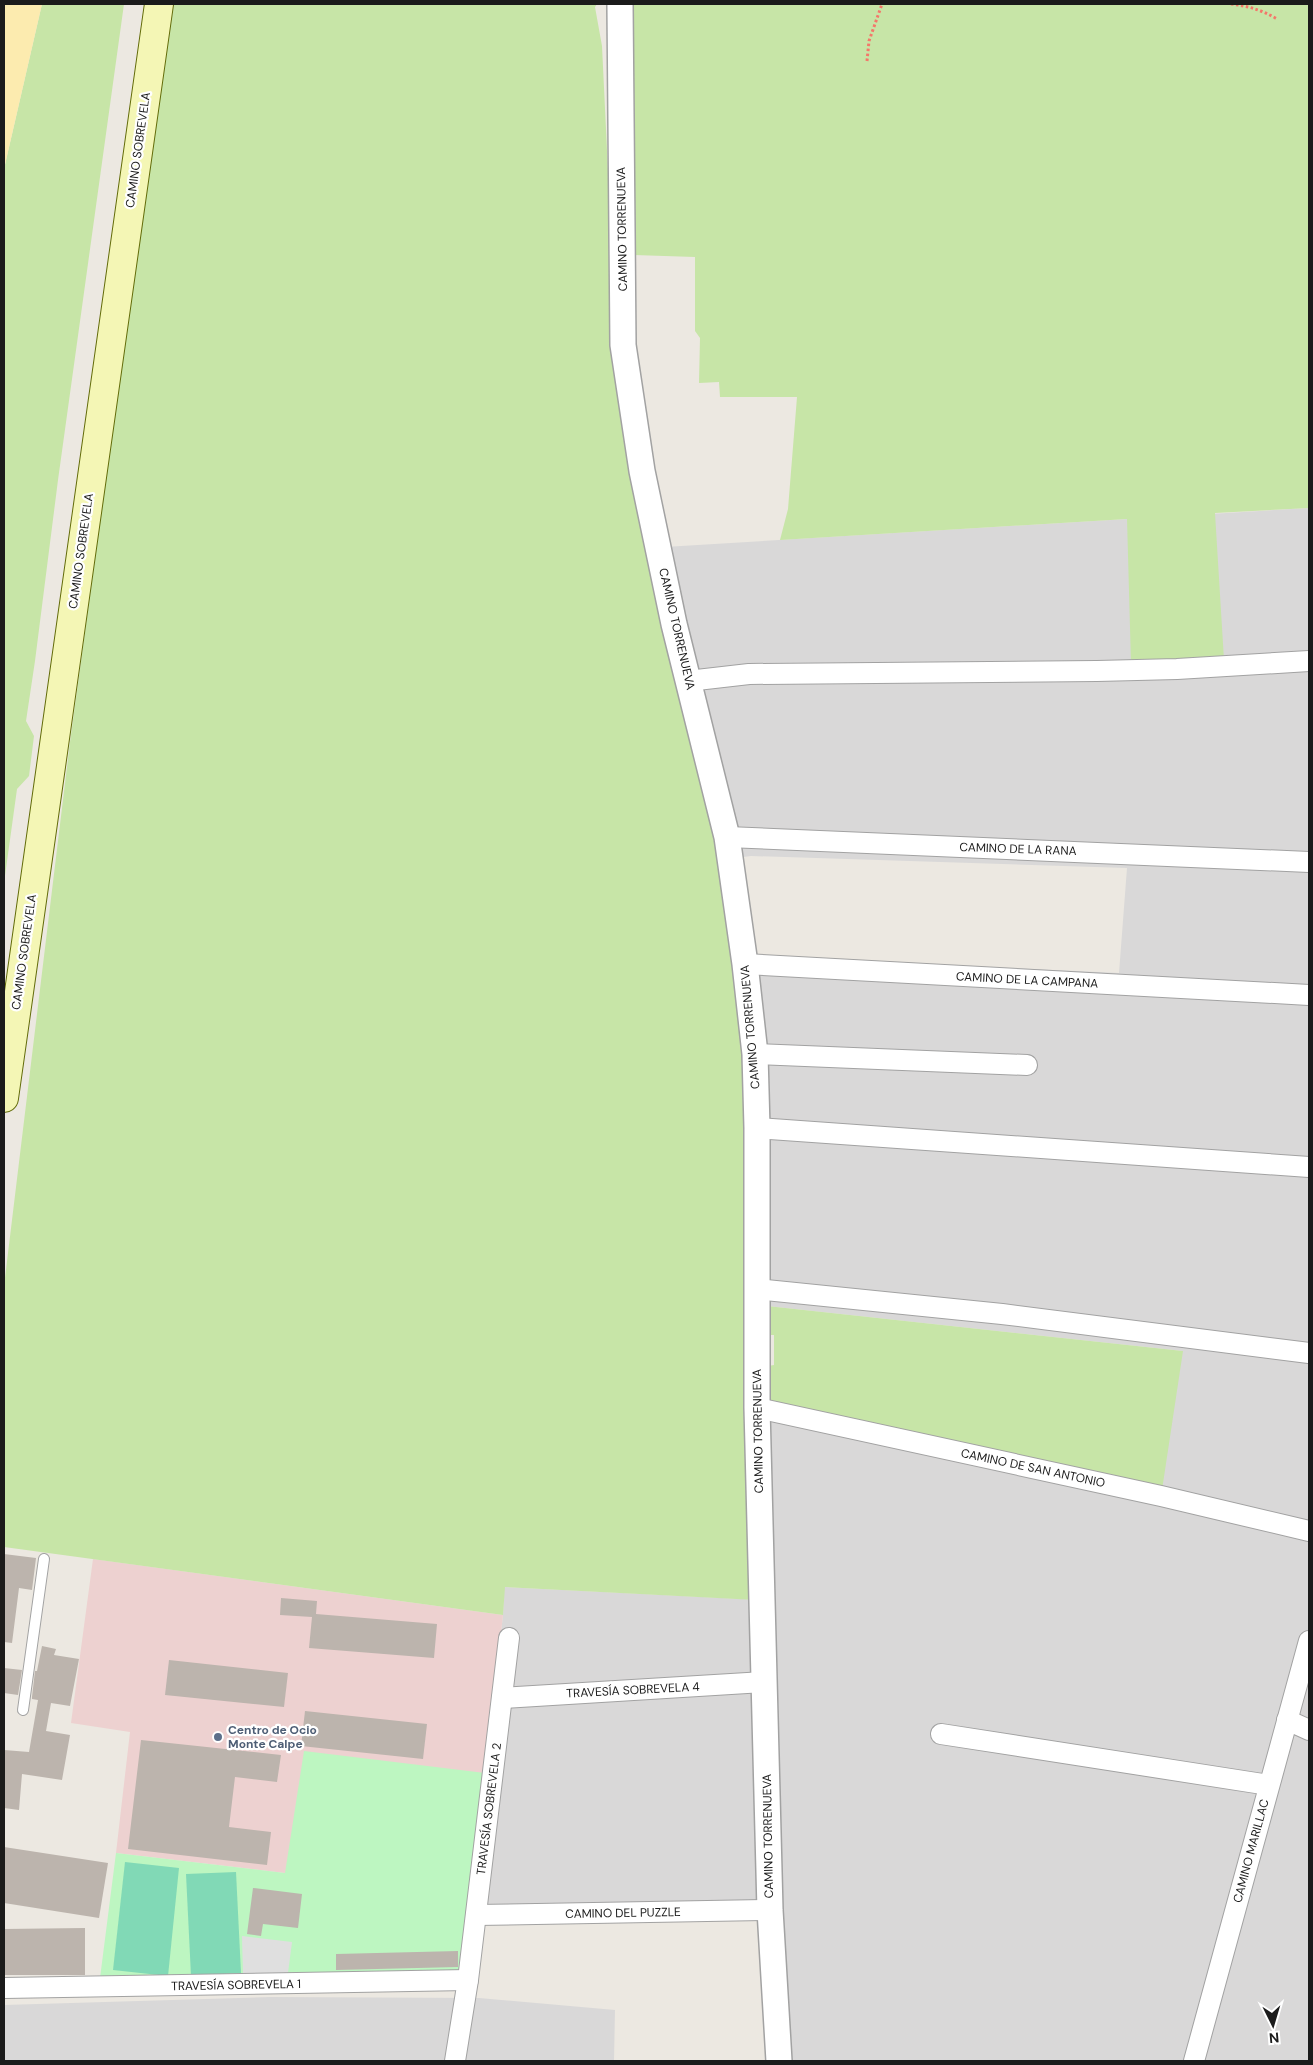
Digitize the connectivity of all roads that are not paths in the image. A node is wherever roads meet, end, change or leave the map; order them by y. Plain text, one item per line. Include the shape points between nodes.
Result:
1 (159, 4) edge
2 (620, 4) edge
3 (1309, 661) edge
4 (688, 681) junction
5 (727, 837) junction
6 (1309, 862) edge
7 (745, 964) junction
8 (1309, 995) edge
9 (755, 1054) junction
10 (1027, 1065) dead end
11 (4, 1098) edge
12 (757, 1128) junction
13 (1309, 1167) edge
14 (756, 1290) junction
15 (1309, 1353) edge
16 (756, 1408) junction
17 (1309, 1531) edge
18 (44, 1558) dead end
19 (509, 1638) dead end
20 (1309, 1642) edge
21 (764, 1682) junction
22 (502, 1698) junction
23 (24, 1710) dead end
24 (1287, 1720) junction
25 (1309, 1730) edge
26 (941, 1734) dead end
27 (1269, 1785) junction
28 (770, 1910) junction
29 (476, 1915) junction
30 (468, 1980) junction
31 (4, 1988) edge
32 (455, 2061) edge
33 (779, 2061) edge
34 (1194, 2061) edge

1 - 11 main road, CAMINO SOBREVELA
2 - 4 street, CAMINO TORRENUEVA via 623,345 642,471
3 - 4 street via 1097,671 749,674
4 - 5 street, CAMINO TORRENUEVA
5 - 6 street, CAMINO DE LA RANA
5 - 7 street, CAMINO TORRENUEVA
7 - 8 street, CAMINO DE LA CAMPANA
7 - 9 street, CAMINO TORRENUEVA
9 - 10 street
9 - 12 street, CAMINO TORRENUEVA
12 - 13 street
12 - 14 street, CAMINO TORRENUEVA
14 - 15 street via 1002,1314
14 - 16 street, CAMINO TORRENUEVA
16 - 17 street, CAMINO DE SAN ANTONIO
16 - 21 street, CAMINO TORRENUEVA
18 - 23 lane
19 - 22 street, TRAVESÍA SOBREVELA 2
20 - 24 street, CAMINO MARILLAC
21 - 22 street, TRAVESÍA SOBREVELA 4
21 - 28 street, CAMINO TORRENUEVA
22 - 29 street, TRAVESÍA SOBREVELA 2
24 - 25 street
24 - 27 street, CAMINO MARILLAC
26 - 27 street
27 - 34 street, CAMINO MARILLAC
28 - 29 street, CAMINO DEL PUZZLE
28 - 33 street, CAMINO TORRENUEVA
29 - 30 street, TRAVESÍA SOBREVELA 2
30 - 31 street, TRAVESÍA SOBREVELA 1
30 - 32 street, TRAVESÍA SOBREVELA 2

